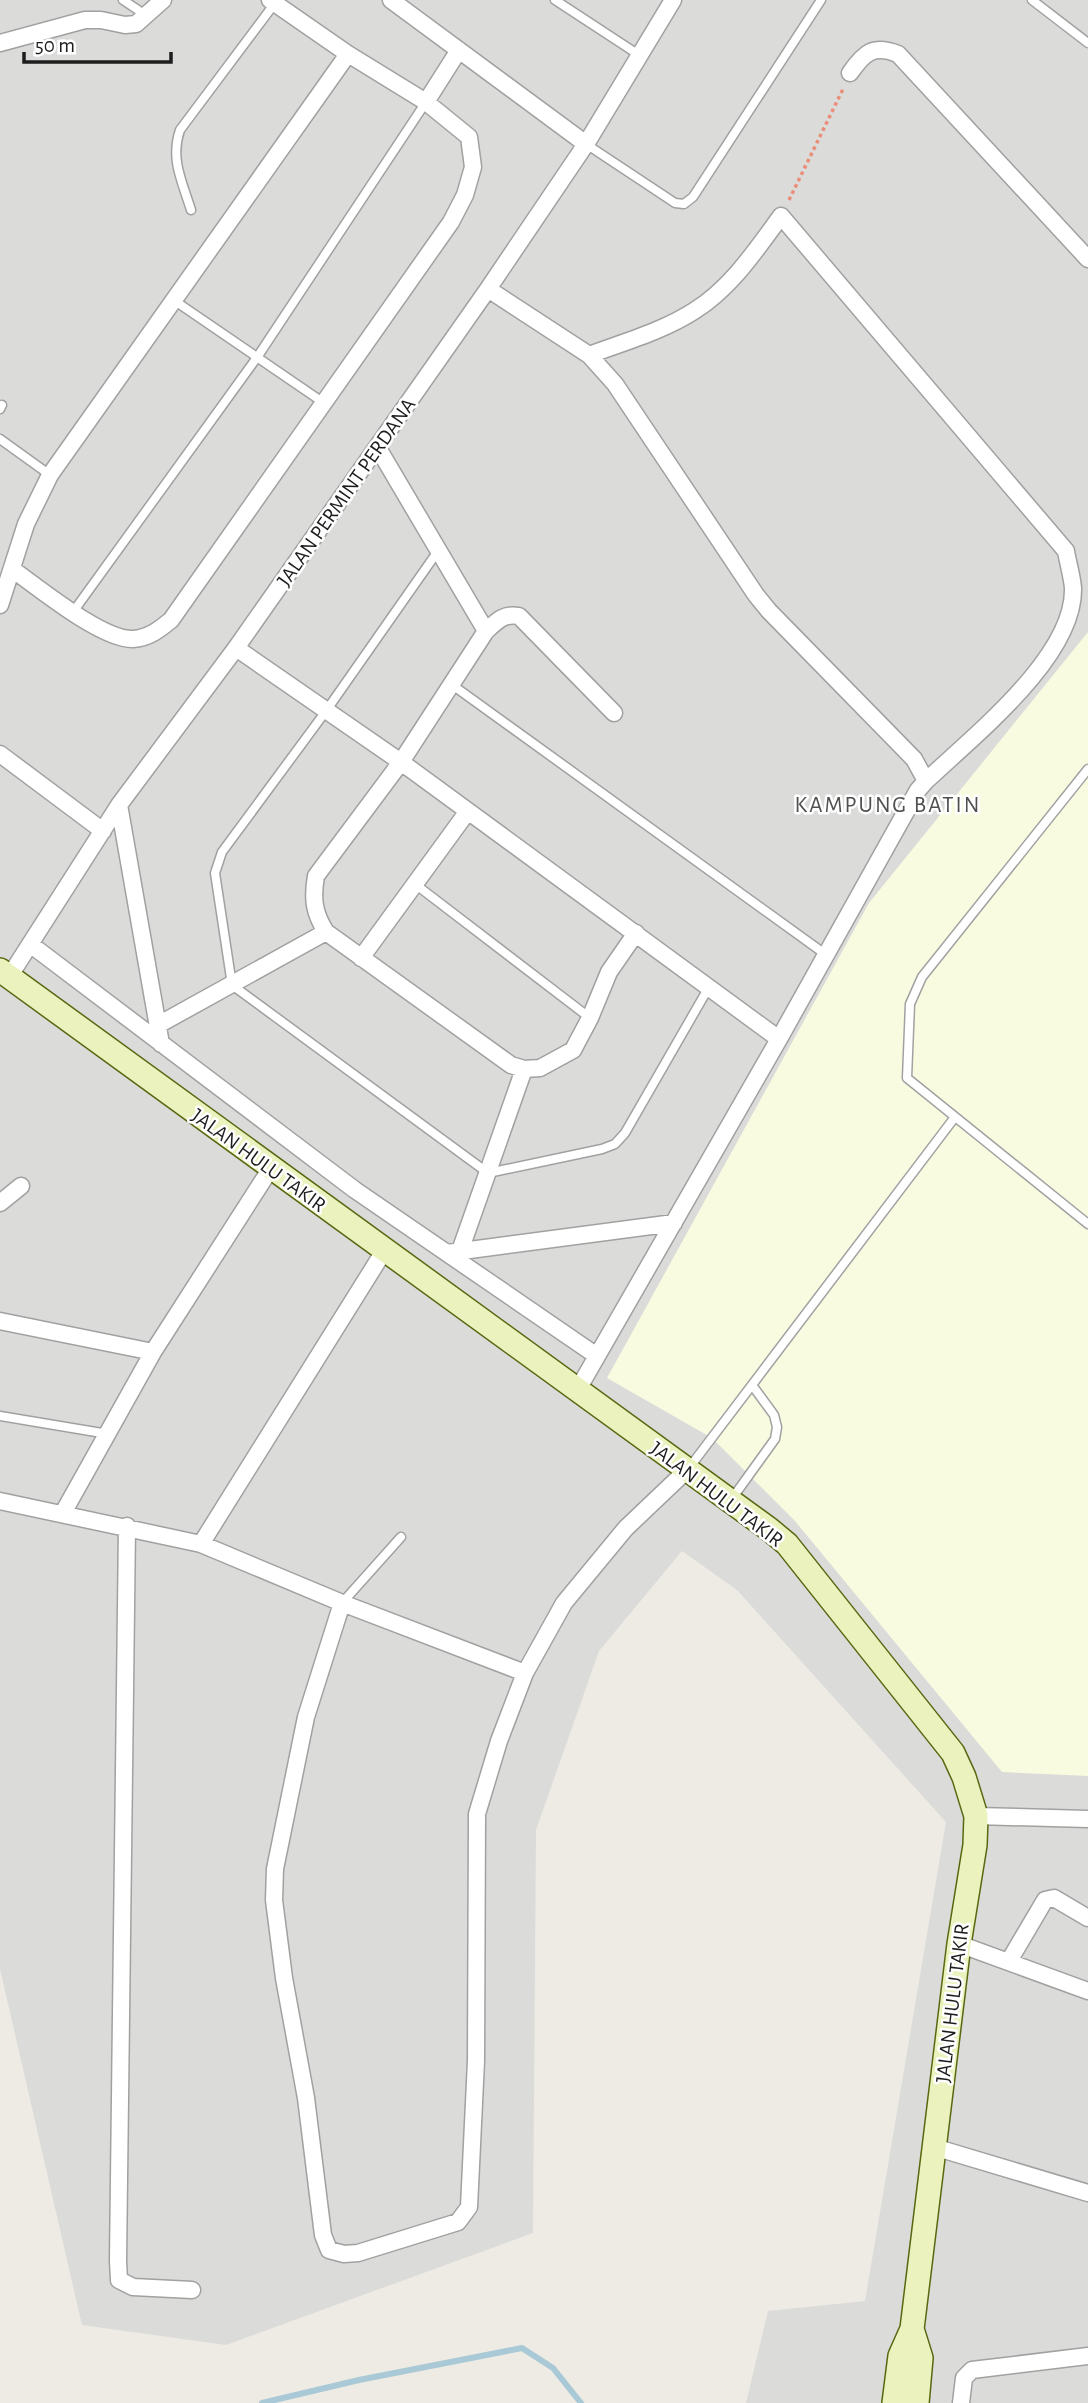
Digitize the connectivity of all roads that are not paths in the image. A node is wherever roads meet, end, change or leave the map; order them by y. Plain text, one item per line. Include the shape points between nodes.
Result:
1 (123, 0) edge
2 (163, 0) edge
3 (391, 0) edge
4 (555, 0) edge
5 (673, 0) edge
6 (821, 0) edge
7 (1032, 0) edge
8 (1049, 0) edge
9 (272, 2) edge
10 (1043, 9) junction
11 (147, 16) junction
12 (4, 38) edge
13 (1088, 43) edge
14 (459, 50) junction
15 (348, 54) junction
16 (639, 55) junction
17 (850, 73) road end
18 (426, 102) junction
19 (586, 144) junction
20 (191, 209) dead end
21 (1088, 235) edge
22 (1083, 254) edge
23 (488, 289) junction
24 (176, 301) junction
25 (589, 355) junction
26 (258, 356) junction
27 (324, 403) junction
28 (0, 439) edge
29 (378, 448) junction
30 (50, 475) junction
31 (438, 551) junction
32 (12, 569) junction
33 (0, 605) edge
34 (73, 612) junction
35 (486, 631) junction
36 (236, 648) junction
37 (451, 684) junction
38 (326, 710) junction
39 (614, 713) dead end
40 (0, 754) edge
41 (401, 762) junction
42 (1088, 769) edge
43 (926, 781) junction
44 (119, 805) junction
45 (468, 811) junction
46 (103, 831) junction
47 (415, 884) junction
48 (326, 932) junction
49 (636, 933) junction
50 (30, 944) junction
51 (825, 954) junction
52 (361, 958) junction
53 (4, 974) edge
54 (232, 985) junction
55 (709, 987) junction
56 (590, 1018) junction
57 (158, 1025) junction
58 (779, 1038) junction
59 (161, 1044) junction
60 (524, 1069) junction
61 (955, 1117) junction
62 (271, 1168) junction
63 (488, 1172) junction
64 (21, 1186) dead end
65 (0, 1203) edge
66 (674, 1223) junction
67 (1088, 1224) edge
68 (384, 1251) junction
69 (454, 1252) junction
70 (0, 1321) edge
71 (153, 1352) junction
72 (597, 1356) junction
73 (752, 1385) junction
74 (577, 1391) junction
75 (0, 1416) edge
76 (108, 1434) junction
77 (687, 1470) junction
78 (0, 1501) edge
79 (730, 1502) junction
80 (63, 1513) junction
81 (127, 1526) junction
82 (401, 1537) dead end
83 (201, 1544) junction
84 (342, 1603) junction
85 (526, 1673) junction
86 (976, 1816) junction
87 (1088, 1819) edge
88 (1088, 1918) edge
89 (959, 1944) junction
90 (1009, 1961) junction
91 (1088, 1991) edge
92 (934, 2147) junction
93 (1088, 2193) edge
94 (192, 2290) dead end
95 (912, 2329) junction
96 (1088, 2356) edge
97 (894, 2403) edge
98 (917, 2403) edge
99 (961, 2403) edge

1 - 11 lane
2 - 11 street
3 - 14 street
4 - 16 lane
5 - 16 street, JALAN PERMINT PERDANA
6 - 19 lane via 693,197 684,204
7 - 10 lane
8 - 10 lane
9 - 15 street
9 - 20 lane via 180,130 175,157
10 - 13 lane
11 - 12 street via 136,24 85,20
14 - 18 street
14 - 19 street
15 - 18 street
15 - 24 street
16 - 19 street, JALAN PERMINT PERDANA
17 - 22 street via 862,57 876,50 898,54
18 - 26 lane
18 - 27 street via 469,137 473,167 465,195 451,222
19 - 23 street, JALAN PERMINT PERDANA
21 - 22 street
23 - 25 street
23 - 29 street, JALAN PERMINT PERDANA
24 - 26 lane
24 - 30 street
25 - 43 street via 615,384 756,595 914,759
25 - 43 street via 694,311 745,265 781,216 1066,551 1073,590 1067,620 1047,660
26 - 27 lane
26 - 34 lane
27 - 34 street via 171,620 153,635 113,636
28 - 30 lane
29 - 31 street
29 - 36 street, JALAN PERMINT PERDANA
30 - 32 street via 26,524
31 - 35 street
31 - 38 lane
32 - 33 street
32 - 34 street
35 - 37 street
35 - 39 street via 500,617 519,616
36 - 38 street
36 - 44 street, JALAN PERMINT PERDANA
37 - 41 street
37 - 51 lane
38 - 41 street
38 - 54 lane via 222,852 215,873
40 - 46 street
41 - 45 street
41 - 48 street via 316,876 315,915
42 - 61 lane via 922,977 910,1004 907,1078
43 - 51 street
44 - 46 street, JALAN PERMINT PERDANA
44 - 57 street
45 - 47 street
45 - 49 street
46 - 50 street, JALAN PERMINT PERDANA
47 - 52 street
47 - 56 lane
48 - 52 street
48 - 54 street
49 - 55 street
49 - 56 street via 609,972
50 - 53 street, JALAN PERMINT PERDANA
50 - 59 street
51 - 58 street
52 - 60 street via 511,1065
53 - 62 street, JALAN HULU TAKIR
54 - 57 street
54 - 63 lane
55 - 58 street
55 - 63 lane via 615,1144
56 - 60 street via 573,1050 540,1068
57 - 59 street
58 - 66 street
59 - 69 street via 355,1190
60 - 63 street
61 - 67 lane
61 - 73 lane
62 - 68 street, JALAN HULU TAKIR
62 - 71 street
63 - 69 street
64 - 65 street
66 - 69 street
66 - 72 street
68 - 74 street, JALAN HULU TAKIR
68 - 83 street
69 - 72 street
70 - 71 street
71 - 76 street
72 - 74 street
73 - 77 lane
73 - 79 lane via 774,1415 775,1439
74 - 77 street, JALAN HULU TAKIR
75 - 76 lane
76 - 80 street
77 - 79 street, JALAN HULU TAKIR
77 - 85 street via 626,1528 564,1602
78 - 80 street
79 - 86 street, JALAN HULU TAKIR via 787,1544 953,1753
80 - 81 street
81 - 83 street
81 - 94 street via 118,2261 120,2280 134,2287
82 - 84 lane
83 - 84 street
84 - 85 street
84 - 85 street via 306,1717 275,1869 274,1900 323,2235 329,2250 344,2254 371,2250 458,2222 468,2207 476,2062 477,1814
86 - 87 street
86 - 89 street, JALAN HULU TAKIR
88 - 90 street via 1054,1898 1045,1900
89 - 90 street
89 - 92 street, JALAN HULU TAKIR
90 - 91 street
92 - 93 street
92 - 95 street, JALAN HULU TAKIR
95 - 97 street, JALAN HULU TAKIR via 900,2356
95 - 98 street via 921,2358
96 - 99 street via 972,2370 964,2378

